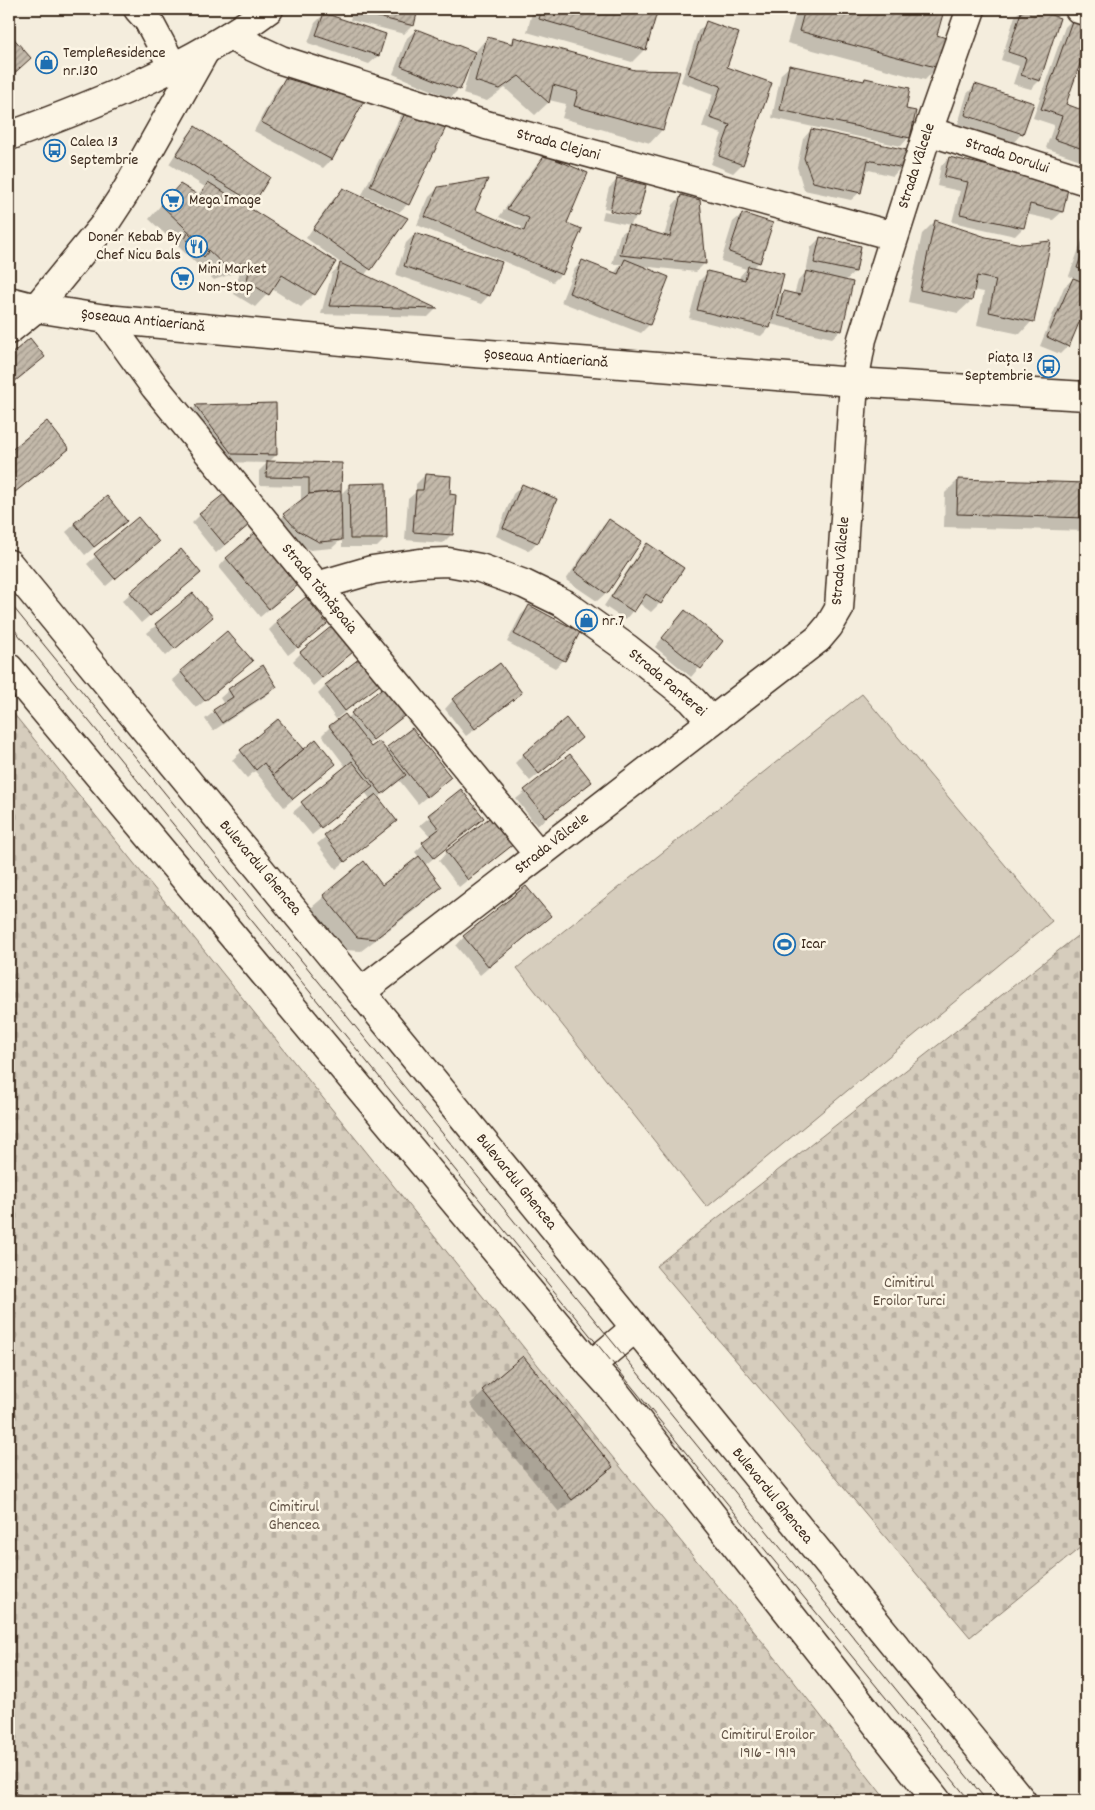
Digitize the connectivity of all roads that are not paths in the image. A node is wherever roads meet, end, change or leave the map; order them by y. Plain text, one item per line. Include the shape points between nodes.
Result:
1 (138, 9) edge
2 (270, 9) edge
3 (970, 9) edge
4 (1079, 9) edge
5 (1086, 11) edge
6 (229, 36) junction
7 (205, 51) junction
8 (173, 67) junction
9 (928, 131) junction
10 (9, 136) edge
11 (1086, 181) edge
12 (894, 236) junction
13 (9, 301) edge
14 (36, 308) junction
15 (106, 319) junction
16 (9, 330) edge
17 (854, 382) junction
18 (1086, 396) edge
19 (9, 564) edge
20 (317, 586) junction
21 (9, 668) edge
22 (712, 720) junction
23 (539, 855) junction
24 (361, 992) junction
25 (634, 1328) junction
26 (590, 1365) junction
27 (937, 1801) edge
28 (1022, 1801) edge

1 - 8 main road via 148,20
2 - 6 main road
3 - 9 main road, Strada Vâlcele
4 - 5 main road
6 - 7 main road
6 - 12 main road, Strada Clejani via 281,60 486,125
7 - 8 main road
7 - 14 main road via 104,225
8 - 10 main road
9 - 11 main road, Strada Dorului
9 - 12 main road, Strada Vâlcele
12 - 17 main road, Strada Vâlcele via 862,339
13 - 14 main road, Șoseaua Antiaeriană
14 - 15 main road, Șoseaua Antiaeriană
14 - 16 main road
15 - 17 main road, Șoseaua Antiaeriană via 440,351
15 - 20 main road, Strada Tămășoaia via 155,387
17 - 18 main road, Șoseaua Antiaeriană
17 - 22 main road, Strada Vâlcele via 839,609 818,638
19 - 24 main road, Bulevardul Ghencea
20 - 22 main road, Strada Panterei via 372,570 420,563 448,562 480,568 565,604 635,655
20 - 23 main road, Strada Tămășoaia
21 - 26 main road
22 - 23 main road, Strada Vâlcele
23 - 24 main road, Strada Vâlcele
24 - 25 main road, Bulevardul Ghencea
25 - 26 main road
25 - 28 main road, Bulevardul Ghencea
26 - 27 main road via 617,1394

